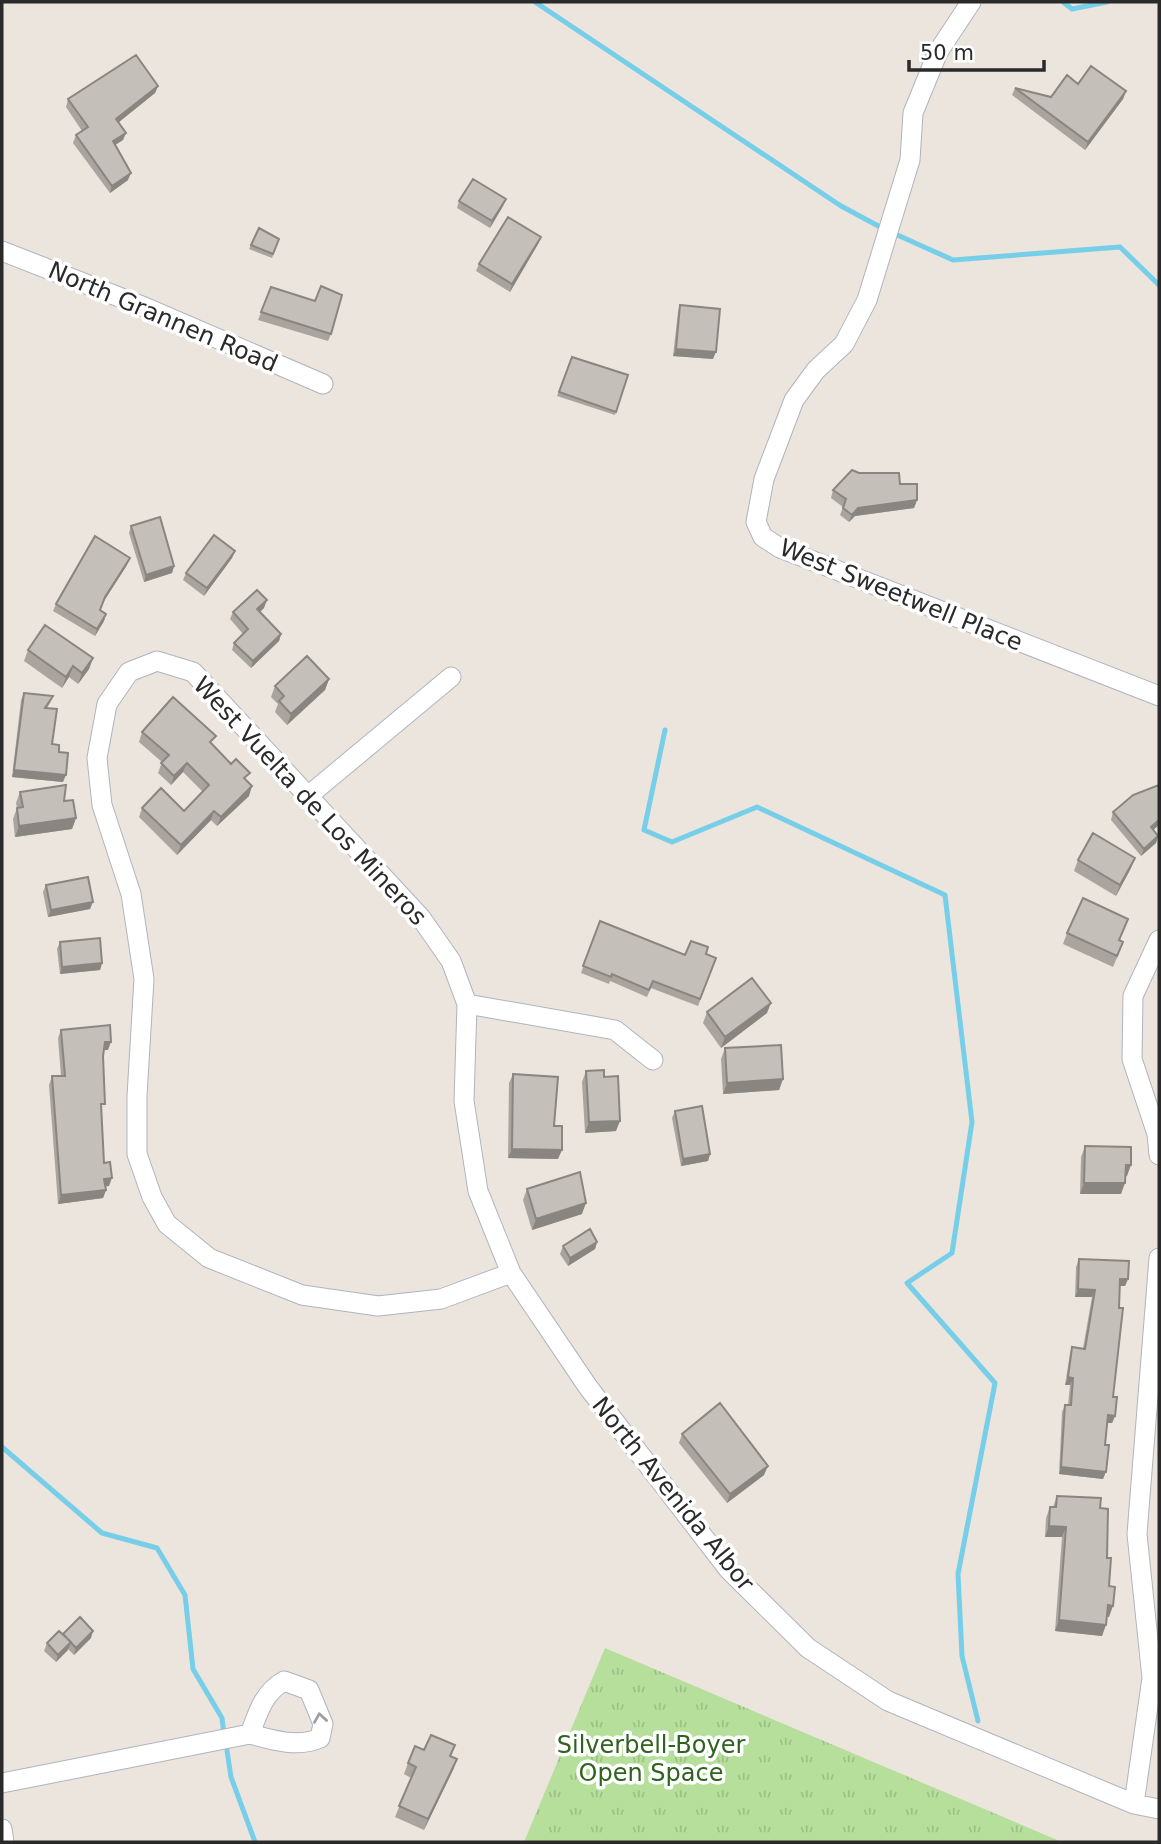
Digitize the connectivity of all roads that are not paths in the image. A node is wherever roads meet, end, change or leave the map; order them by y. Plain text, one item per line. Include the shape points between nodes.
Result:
1 (971, 2) edge
2 (2, 251) edge
3 (323, 384) dead end
4 (451, 677) dead end
5 (1159, 696) edge
6 (308, 796) junction
7 (1159, 940) edge
8 (467, 1004) junction
9 (653, 1060) dead end
10 (1159, 1155) edge
11 (1159, 1258) edge
12 (511, 1273) junction
13 (250, 1734) dead end
14 (2, 1783) edge
15 (1134, 1804) junction
16 (1159, 1809) edge
17 (2, 1829) edge
18 (4, 1842) edge

1 - 5 street, West Sweetwell Place via 938,52 913,113 910,160 867,300 844,344 816,370 794,400 764,479 756,522 763,537 780,548
2 - 3 street, North Grannen Road
4 - 6 street
6 - 8 street, West Vuelta de Los Mineros via 421,918 451,961
6 - 12 street, West Vuelta de Los Mineros via 192,672 158,661 129,672 107,704 97,758 102,805 131,894 144,979 137,1154 152,1197 167,1224 209,1258 302,1295 378,1306 441,1299
7 - 10 street via 1133,996 1132,1059 1157,1134
8 - 9 street via 615,1030
8 - 12 street, North Avenida Albor via 464,1101 478,1191
11 - 15 street via 1137,1534 1152,1678
12 - 15 street, North Avenida Albor via 588,1387 729,1570 808,1648 888,1701
13 - 14 street
15 - 16 street, North Avenida Albor
17 - 18 street

